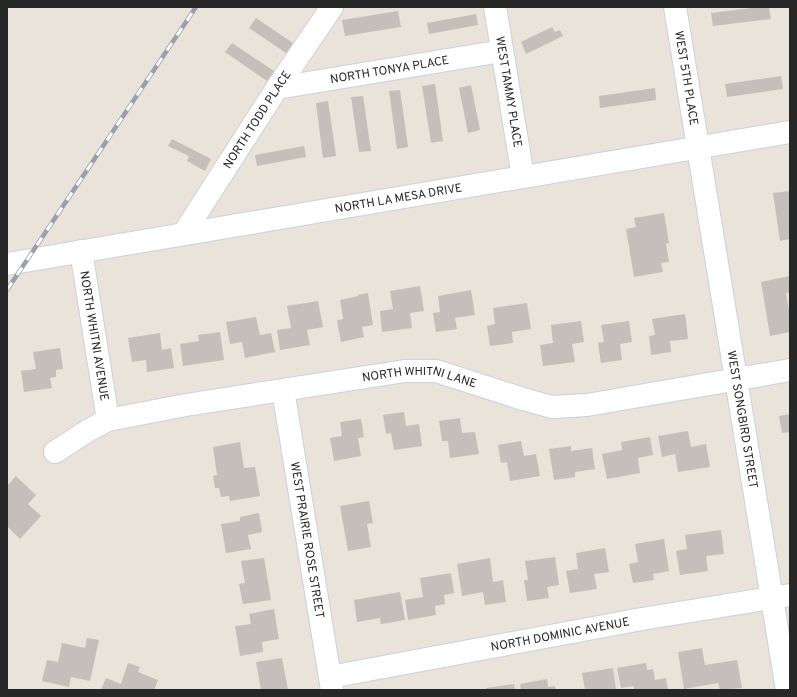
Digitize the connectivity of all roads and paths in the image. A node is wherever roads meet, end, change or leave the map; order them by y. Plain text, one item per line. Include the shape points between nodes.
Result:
1 (332, 7) edge
2 (495, 7) edge
3 (676, 7) edge
4 (502, 51) junction
5 (277, 88) junction
6 (790, 132) edge
7 (698, 148) junction
8 (523, 177) junction
9 (184, 234) junction
10 (81, 251) junction
11 (7, 264) edge
12 (790, 370) edge
13 (736, 379) junction
14 (283, 390) junction
15 (108, 420) junction
16 (55, 452) dead end
17 (781, 596) edge
18 (331, 683) edge
19 (787, 690) edge

1 - 5 street, NORTH TODD PLACE
2 - 4 street, WEST TAMMY PLACE
3 - 7 street, WEST 5TH PLACE
4 - 5 street, NORTH TONYA PLACE
4 - 8 street, WEST TAMMY PLACE
5 - 9 street, NORTH TODD PLACE
6 - 7 street, NORTH LA MESA DRIVE
7 - 8 street, NORTH LA MESA DRIVE
7 - 13 street, WEST SONGBIRD STREET
8 - 9 street, NORTH LA MESA DRIVE
9 - 10 street, NORTH LA MESA DRIVE
10 - 11 street, NORTH LA MESA DRIVE
10 - 15 street, NORTH WHITNI AVENUE
12 - 13 street, NORTH WHITNI LANE
13 - 14 street, NORTH WHITNI LANE via 587,405 552,407 436,371 405,371
13 - 17 street, WEST SONGBIRD STREET
14 - 15 street, NORTH WHITNI LANE
14 - 18 street, WEST PRAIRIE ROSE STREET
15 - 16 street, NORTH WHITNI LANE
17 - 18 street, NORTH DOMINIC AVENUE via 642,619
17 - 19 street, WEST SONGBIRD STREET

